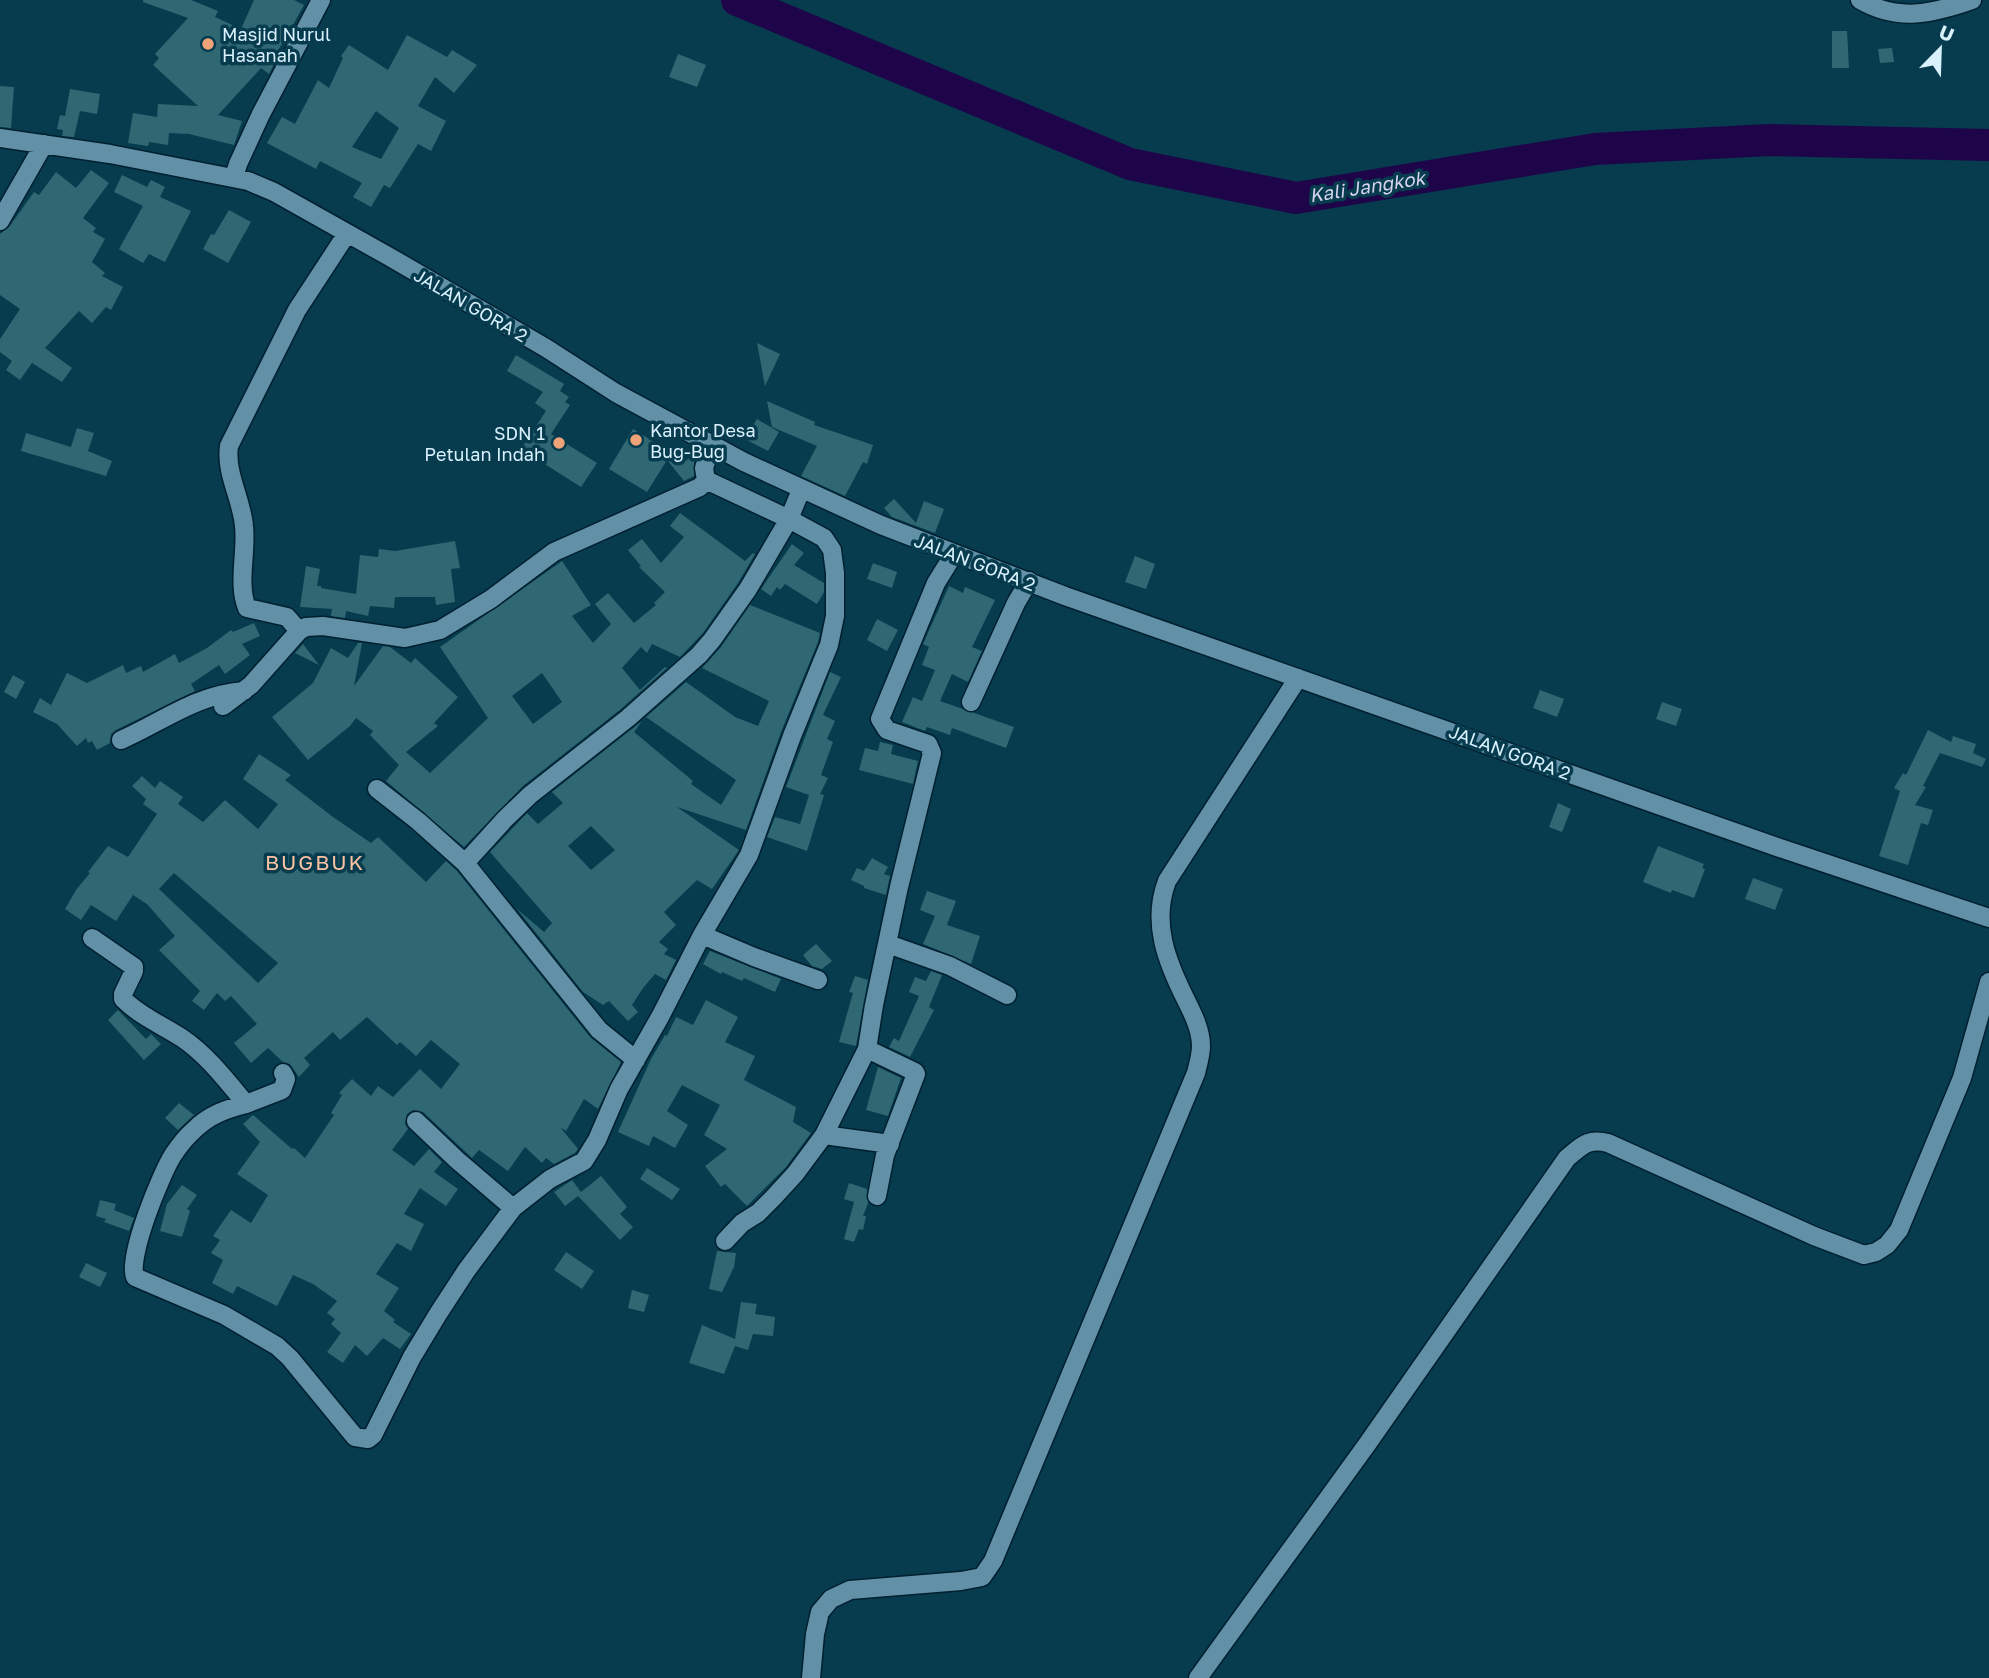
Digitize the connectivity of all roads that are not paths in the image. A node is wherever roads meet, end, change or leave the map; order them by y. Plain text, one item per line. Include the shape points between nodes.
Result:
1 (321, 0) edge
2 (1860, 0) edge
3 (1972, 0) edge
4 (1903, 8) edge
5 (0, 138) edge
6 (44, 144) junction
7 (234, 177) junction
8 (0, 221) edge
9 (346, 235) junction
10 (712, 444) junction
11 (706, 480) junction
12 (801, 490) junction
13 (789, 519) junction
14 (954, 554) junction
15 (1029, 581) junction
16 (299, 631) junction
17 (1298, 678) junction
18 (244, 691) junction
19 (971, 702) dead end
20 (223, 706) dead end
21 (121, 740) dead end
22 (377, 789) dead end
23 (465, 863) junction
24 (1989, 918) edge
25 (702, 935) junction
26 (92, 938) dead end
27 (888, 944) junction
28 (818, 980) dead end
29 (1989, 982) edge
30 (1007, 995) dead end
31 (867, 1049) junction
32 (636, 1060) junction
33 (283, 1073) dead end
34 (246, 1104) junction
35 (416, 1121) dead end
36 (824, 1135) junction
37 (890, 1144) junction
38 (877, 1196) dead end
39 (513, 1208) junction
40 (725, 1241) dead end
41 (811, 1678) edge
42 (1198, 1678) edge

1 - 7 street via 261,114
2 - 4 street via 1879,10
3 - 4 street via 1930,12
5 - 6 street, JALAN GORA 2
6 - 7 street, JALAN GORA 2
6 - 8 street
7 - 9 street, JALAN GORA 2 via 274,192
9 - 10 street, JALAN GORA 2
9 - 16 street via 297,310 229,446 244,525 247,608 288,617
10 - 11 street via 704,468
10 - 12 street, JALAN GORA 2
11 - 13 street
11 - 16 street via 700,487 554,552 491,599 440,629 405,638 323,626
12 - 13 street
12 - 14 street, JALAN GORA 2
13 - 23 street via 748,589 685,669 530,795
13 - 25 street via 824,538 832,550 834,628 749,855
14 - 15 street, JALAN GORA 2
14 - 27 street via 936,583 880,719 887,730 928,744 932,751
15 - 17 street, JALAN GORA 2
15 - 19 street
16 - 18 street
17 - 24 street, JALAN GORA 2
17 - 41 street via 1167,881 1161,899 1163,944 1198,1027 1201,1046 1196,1073 993,1561 982,1577 850,1590 831,1599 820,1612
18 - 20 street
18 - 21 street via 209,696
22 - 23 street
23 - 32 street via 599,1030
25 - 28 street
25 - 32 street
26 - 34 street via 134,967 123,999 199,1051
27 - 30 street via 950,966
27 - 31 street
29 - 42 street via 1962,1078 1899,1230 1876,1252 1864,1255 1814,1236 1608,1143 1585,1143 1567,1158
31 - 36 street
31 - 37 street via 916,1073
32 - 39 street via 584,1161 550,1179
33 - 34 street via 282,1090
34 - 39 street via 207,1118 172,1157 150,1205 133,1272 137,1279 224,1315 277,1346 355,1437 368,1439 373,1434 438,1314
35 - 39 street
36 - 37 street
36 - 40 street via 773,1198
37 - 38 street

